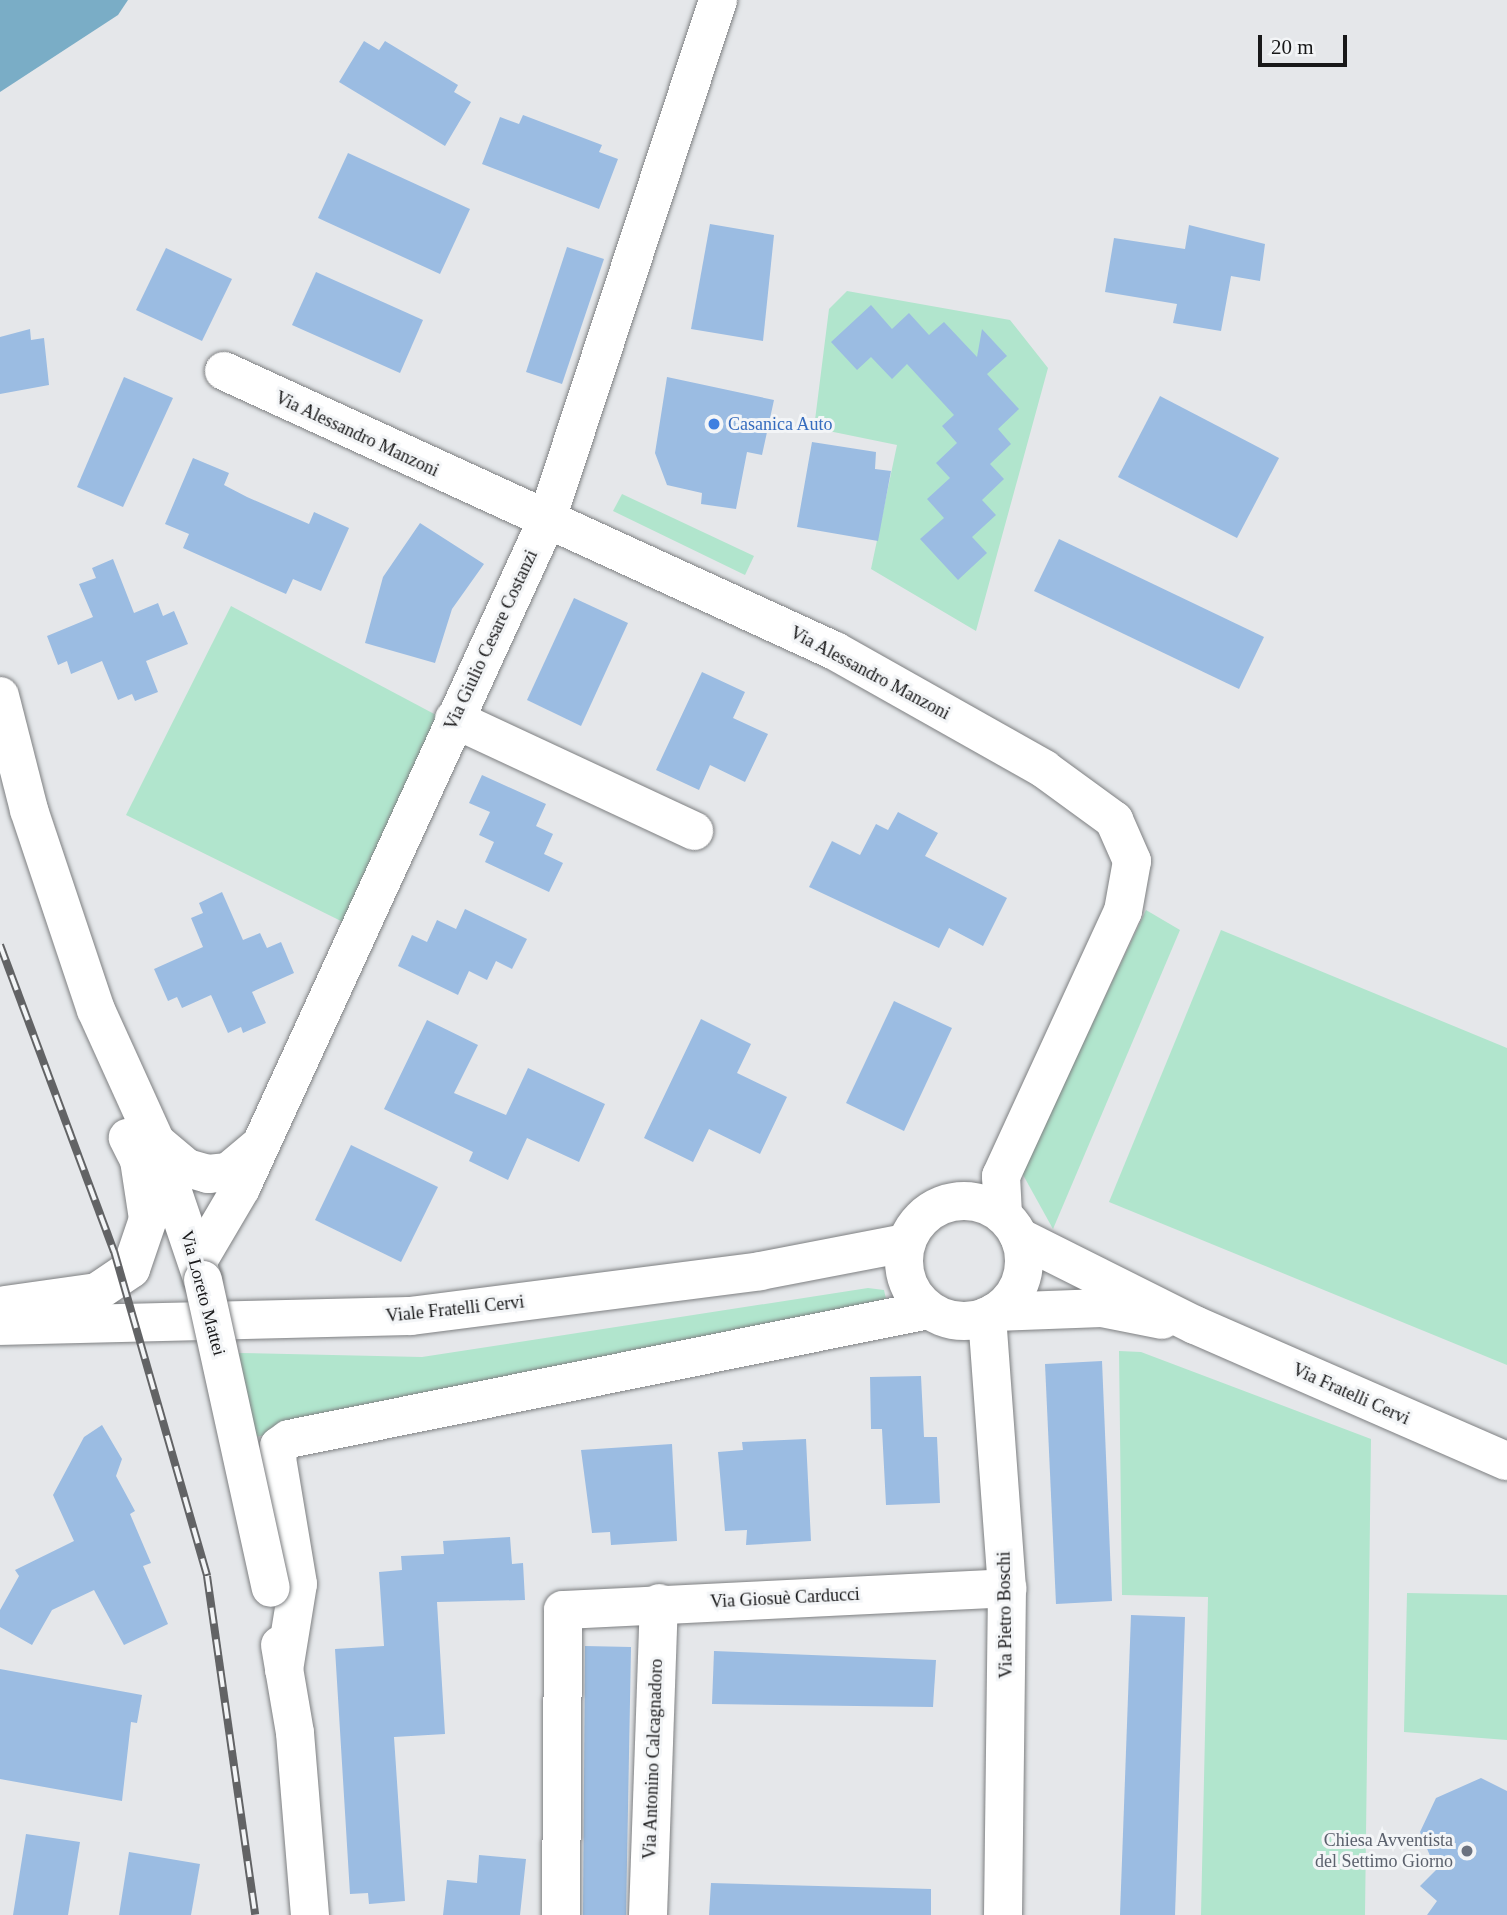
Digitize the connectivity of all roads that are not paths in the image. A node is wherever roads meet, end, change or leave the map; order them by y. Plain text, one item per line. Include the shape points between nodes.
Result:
1 (718, 0) edge
2 (224, 371) dead end
3 (546, 522) junction
4 (0, 696) edge
5 (454, 719) junction
6 (694, 831) dead end
7 (96, 1010) junction
8 (156, 1142) junction
9 (259, 1146) junction
10 (1011, 1226) junction
11 (906, 1243) junction
12 (201, 1271) junction
13 (0, 1305) edge
14 (928, 1310) junction
15 (991, 1314) junction
16 (1195, 1325) junction
17 (0, 1326) edge
18 (1507, 1461) edge
19 (1007, 1588) junction
20 (659, 1603) junction
21 (284, 1670) junction
22 (310, 1915) edge
23 (561, 1915) edge
24 (648, 1915) edge
25 (1003, 1915) edge

1 - 3 street, Via Giulio Cesare Costanzi
2 - 3 street, Via Alessandro Manzoni
3 - 5 street, Via Giulio Cesare Costanzi
3 - 10 street, Via Alessandro Manzoni via 835,651 1044,769 1114,820 1132,860 1124,911 1001,1176
4 - 7 street, Via Loreto Mattei via 29,810
5 - 6 street
5 - 9 street, Via Giulio Cesare Costanzi
7 - 8 street, Via Loreto Mattei
7 - 13 street via 98,1076 139,1160 145,1242 131,1269 97,1292
8 - 9 street, Via Giulio Cesare Costanzi via 187,1168 208,1174 228,1172
8 - 12 street, Via Loreto Mattei
9 - 12 street
10 - 11 street via 967,1201 947,1203 929,1212
10 - 15 street via 1022,1274 1016,1292
10 - 16 street, Via Fratelli Cervi
11 - 14 street via 906,1280
11 - 17 street, Viale Fratelli Cervi via 761,1271 411,1316
12 - 21 street, Via Loreto Mattei, bridge via 271,1588
14 - 15 street via 957,1321
14 - 21 street via 289,1439 277,1459 298,1584
15 - 16 street, Via Fratelli Cervi via 1102,1308
15 - 19 street, Via Pietro Boschi
16 - 18 street, Via Fratelli Cervi
19 - 20 street, Via Giosuè Carducci
19 - 25 street, Via Pietro Boschi
20 - 23 street, Via Giosuè Carducci via 563,1610
20 - 24 street, Via Antonino Calcagnadoro
21 - 22 street, Via Loreto Mattei

